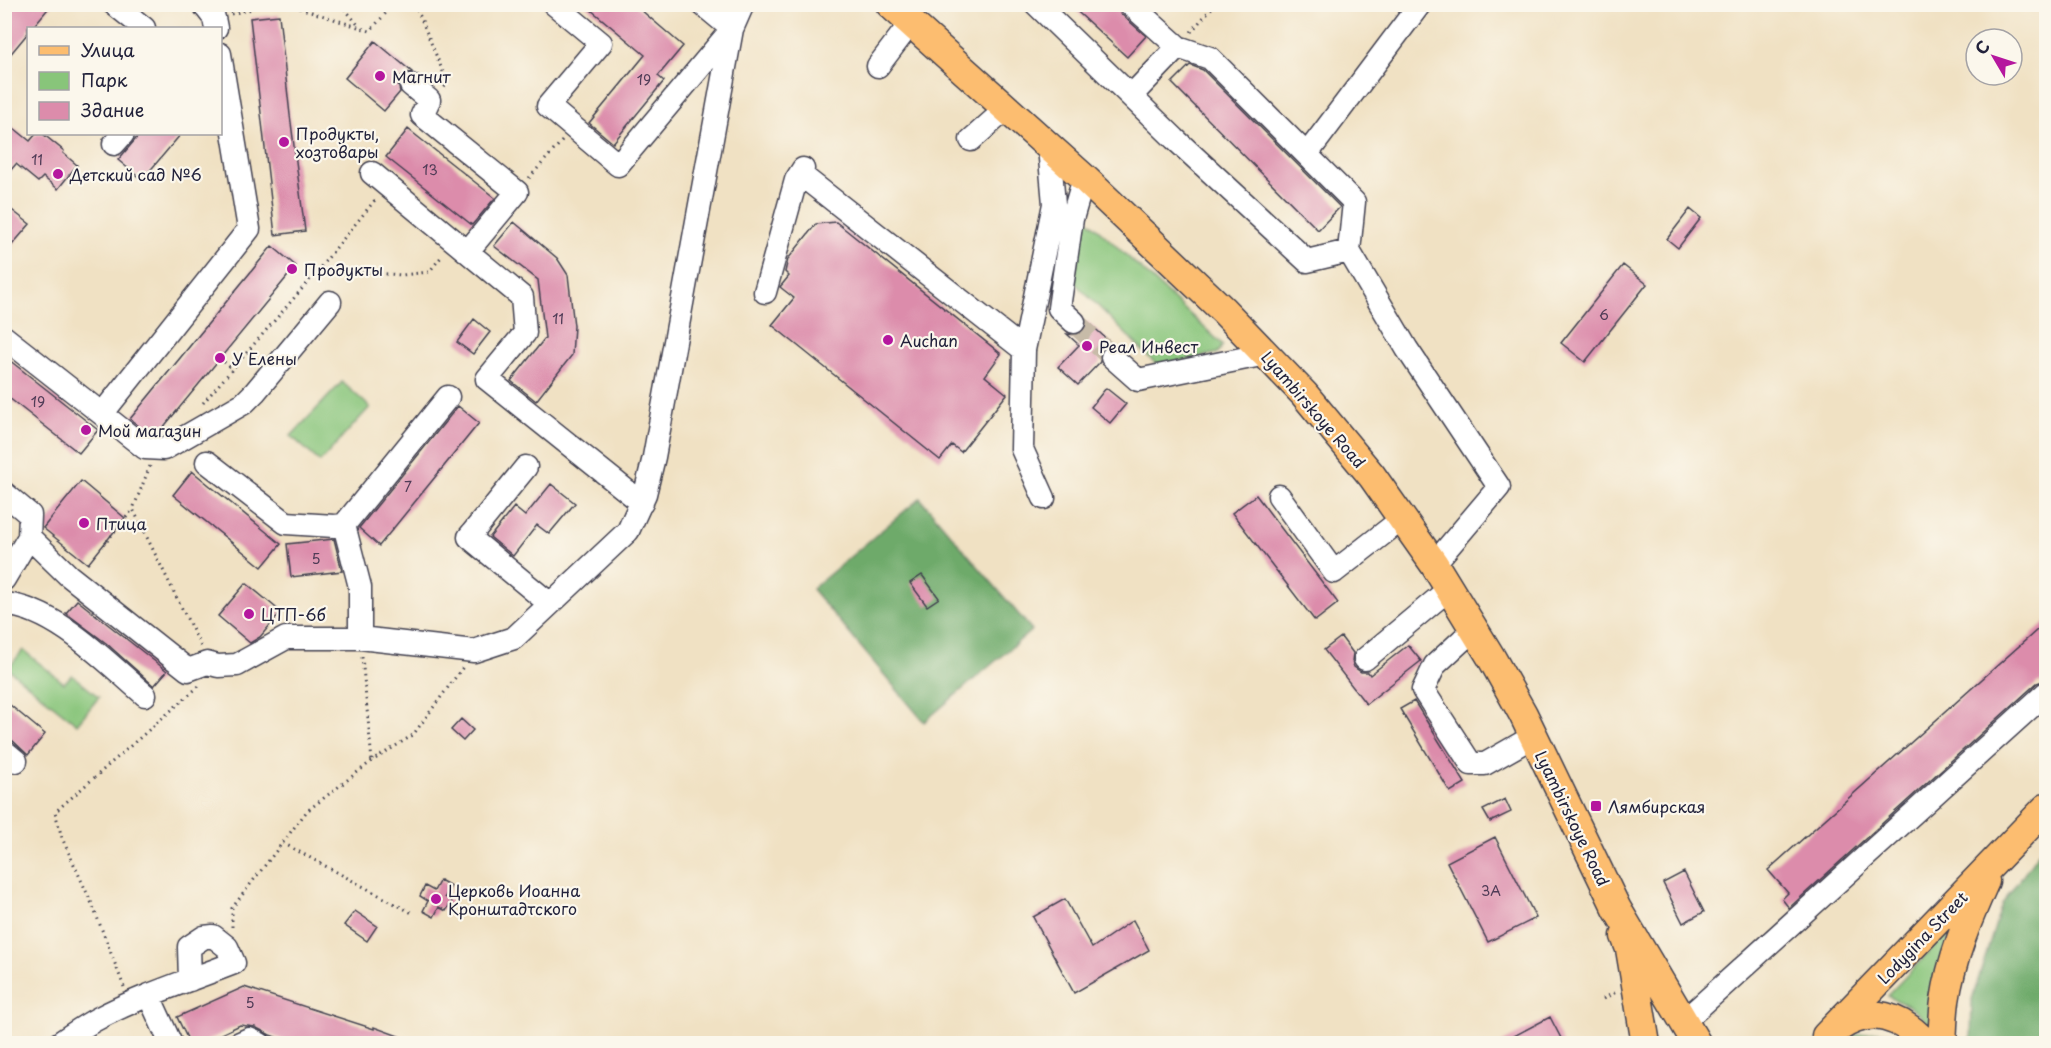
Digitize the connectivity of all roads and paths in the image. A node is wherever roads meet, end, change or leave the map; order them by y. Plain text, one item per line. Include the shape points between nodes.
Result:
1 (114, 4) edge
2 (256, 4) edge
3 (296, 4) edge
4 (341, 4) edge
5 (394, 4) edge
6 (415, 4) edge
7 (554, 4) edge
8 (702, 4) edge
9 (743, 4) edge
10 (890, 4) edge
11 (1036, 4) edge
12 (1130, 4) edge
13 (1215, 4) edge
14 (1420, 4) edge
15 (211, 17) edge
16 (910, 24) junction
17 (143, 27) edge
18 (360, 27) junction
19 (732, 29) junction
20 (1178, 47) junction
21 (222, 66) edge
22 (878, 66) dead end
23 (411, 85) dead end
24 (1131, 96) junction
25 (429, 100) junction
26 (1006, 109) junction
27 (568, 134) dead end
28 (971, 140) dead end
29 (1049, 147) junction
30 (1307, 154) junction
31 (372, 172) dead end
32 (1084, 178) junction
33 (517, 192) junction
34 (376, 198) dead end
35 (461, 246) junction
36 (1349, 251) junction
37 (318, 270) dead end
38 (314, 275) dead end
39 (765, 292) dead end
40 (330, 302) dead end
41 (1074, 322) tunnel mouth
42 (4, 337) edge
43 (1024, 350) junction
44 (1266, 354) junction
45 (1112, 357) tunnel mouth
46 (224, 362) dead end
47 (232, 369) dead end
48 (447, 397) dead end
49 (102, 414) junction
50 (207, 462) dead end
51 (526, 467) dead end
52 (4, 493) edge
53 (1279, 496) dead end
54 (1044, 498) dead end
55 (642, 503) junction
56 (134, 509) dead end
57 (1402, 519) junction
58 (344, 525) junction
59 (29, 537) junction
60 (107, 541) dead end
61 (1434, 564) junction
62 (5, 575) edge
63 (1449, 589) junction
64 (4, 604) edge
65 (550, 604) junction
66 (1474, 630) junction
67 (360, 638) junction
68 (474, 651) junction
69 (1365, 659) dead end
70 (2046, 693) edge
71 (145, 695) dead end
72 (1534, 736) junction
73 (372, 761) junction
74 (2046, 808) edge
75 (2017, 838) junction
76 (283, 843) junction
77 (1617, 909) junction
78 (412, 913) dead end
79 (233, 930) dead end
80 (190, 980) dead end
81 (149, 996) junction
82 (1690, 1033) edge
83 (1822, 1040) edge
84 (58, 1044) edge
85 (171, 1044) edge
86 (238, 1044) edge
87 (260, 1044) edge
88 (1646, 1044) edge
89 (1926, 1044) edge
90 (1942, 1044) edge

1 - 17 lane
2 - 15 path via 252,9
3 - 18 path
4 - 18 path
5 - 18 path via 370,31
6 - 25 path via 448,84
7 - 19 lane via 601,43 548,106 618,165
8 - 19 lane
9 - 19 lane
10 - 16 main road, Lyambirskoye Road
11 - 24 lane
12 - 20 lane
13 - 20 path
14 - 30 lane
16 - 22 lane
16 - 26 main road, Lyambirskoye Road
19 - 55 lane via 654,457
20 - 24 lane
20 - 30 lane via 1210,58
21 - 49 lane via 249,229
23 - 25 lane
24 - 36 lane via 1307,261
25 - 33 lane via 422,115
26 - 28 lane
26 - 29 main road, Lyambirskoye Road
27 - 33 path
29 - 32 main road, Lyambirskoye Road
29 - 43 lane via 1054,204
30 - 36 lane via 1354,202
31 - 35 lane
32 - 41 lane via 1072,219 1059,309
32 - 44 main road, Lyambirskoye Road
33 - 35 lane
34 - 37 path
35 - 38 path via 429,272 402,275 348,271
35 - 55 lane via 522,297 525,333 487,379
36 - 61 lane via 1407,349 1499,487
39 - 43 lane via 796,180 802,172
40 - 49 lane via 249,398 164,449 145,448
42 - 49 lane
43 - 54 lane via 1022,449
44 - 45 lane via 1137,380
44 - 57 main road, Lyambirskoye Road via 1339,435
46 - 47 path
48 - 58 lane
50 - 58 lane via 286,523
51 - 65 lane via 469,537
52 - 59 lane via 30,515
53 - 57 lane via 1334,572
55 - 65 lane via 628,531
56 - 60 path
57 - 61 main road, Lyambirskoye Road
58 - 67 lane via 360,587
59 - 62 lane
59 - 67 lane via 68,575 188,670 207,663 237,664 286,638
61 - 63 main road, Lyambirskoye Road
63 - 66 main road, Lyambirskoye Road
63 - 69 lane
64 - 71 lane via 36,613 68,630
65 - 68 lane via 514,638
66 - 72 main road, Lyambirskoye Road
66 - 72 lane via 1435,665 1423,690 1471,764 1485,764
67 - 68 lane
67 - 73 path
68 - 73 path via 413,735
70 - 82 lane
72 - 77 main road, Lyambirskoye Road
73 - 76 path via 307,811
74 - 75 main road, Lodygina Street
75 - 83 main road, Lodygina Street
75 - 90 main road, Lodygina Street via 1986,879 1969,916 1945,1001
76 - 78 path
76 - 79 path via 232,908
77 - 82 main road, Lyambirskoye Road
77 - 88 main road, Lyambirskoye Road via 1630,949
80 - 81 lane
81 - 84 lane via 96,1020
81 - 85 lane
83 - 89 main road via 1848,1021 1864,1015 1884,1016 1904,1024
86 - 87 lane via 249,1039

